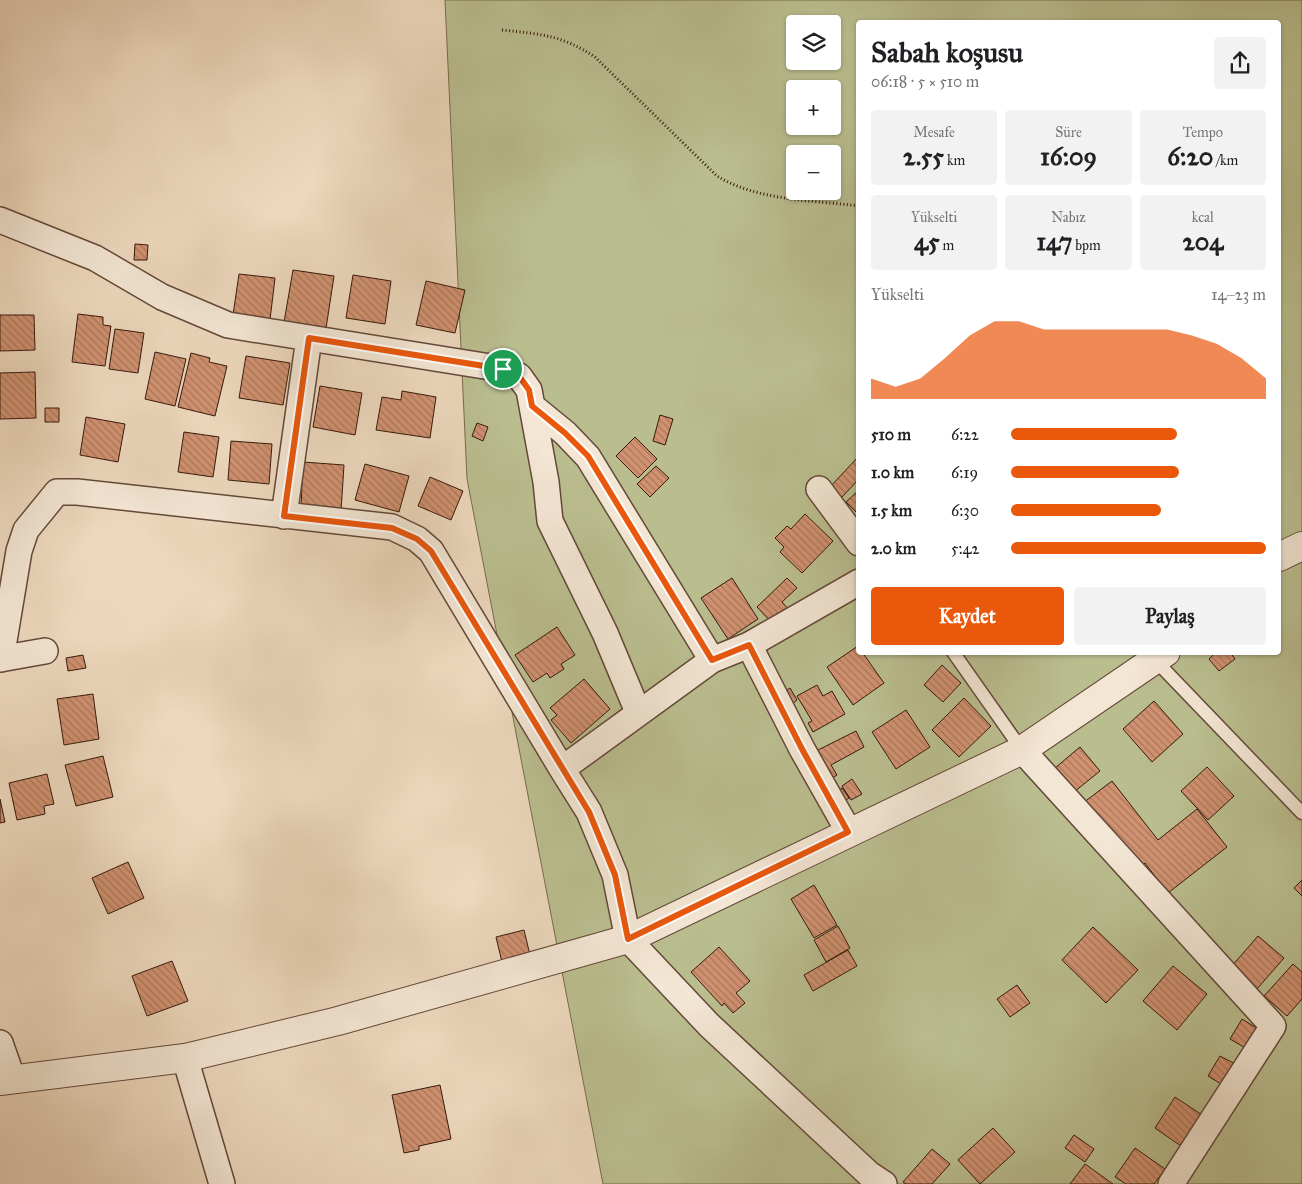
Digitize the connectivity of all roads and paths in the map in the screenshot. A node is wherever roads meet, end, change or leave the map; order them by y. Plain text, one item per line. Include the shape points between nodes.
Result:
1 (502, 30) dead end
2 (856, 206) edge
3 (0, 220) edge
4 (309, 338) junction
5 (532, 406) junction
6 (819, 489) dead end
7 (284, 516) junction
8 (856, 539) edge
9 (1302, 546) edge
10 (1281, 556) edge
11 (856, 584) edge
12 (749, 645) junction
13 (45, 651) dead end
14 (955, 655) edge
15 (1161, 657) edge
16 (0, 659) edge
17 (712, 660) junction
18 (638, 712) junction
19 (1022, 750) junction
20 (562, 769) junction
21 (1302, 813) edge
22 (848, 832) junction
23 (628, 939) junction
24 (0, 1043) edge
25 (185, 1058) junction
26 (6, 1080) edge
27 (222, 1184) edge
28 (884, 1184) edge
29 (1171, 1184) edge

1 - 2 path via 546,34 573,42 594,57 717,176 732,185 756,193
3 - 4 street via 95,258 162,297 228,325
4 - 5 street via 503,369 519,376 529,390
4 - 7 street
5 - 17 street via 588,456
5 - 18 street via 550,521 605,633
6 - 8 street
7 - 16 street via 56,492 26,530 19,551
7 - 20 street via 392,528 417,539 431,551
9 - 10 street
11 - 12 street
12 - 17 street
12 - 22 street
13 - 16 street
14 - 19 lane
15 - 19 street
15 - 21 lane
17 - 18 street
18 - 20 street
19 - 22 street
19 - 29 street via 1274,1026
20 - 23 street via 589,812 615,875
22 - 23 street
23 - 25 street via 338,1020
23 - 28 street via 709,1025 869,1174
24 - 26 street
25 - 26 street
25 - 27 street

